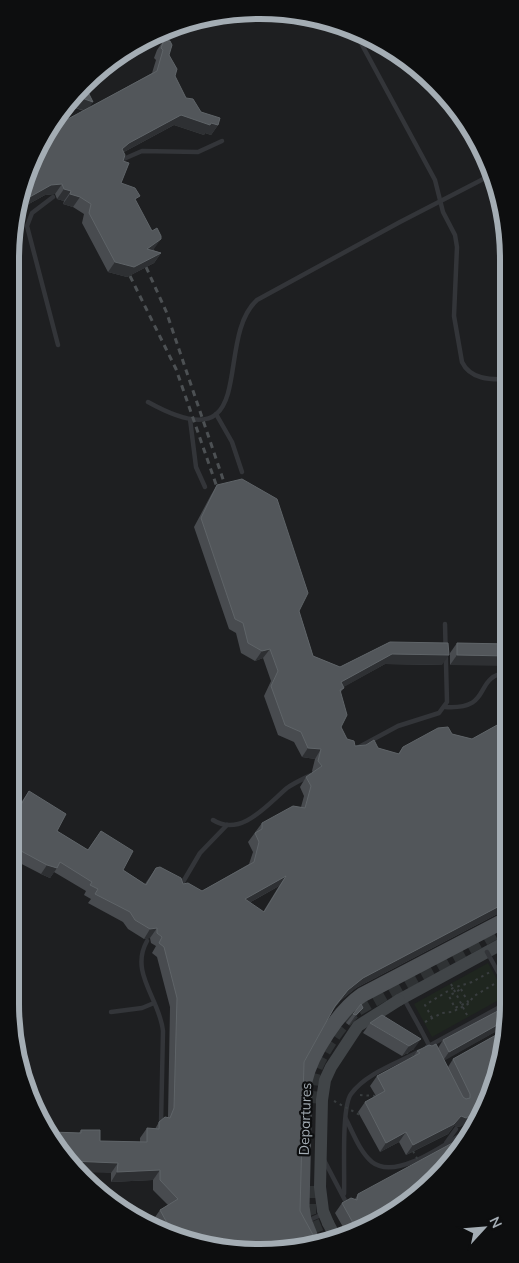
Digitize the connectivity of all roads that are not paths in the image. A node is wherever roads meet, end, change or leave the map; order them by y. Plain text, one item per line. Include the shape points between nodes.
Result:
1 (360, 41) edge
2 (222, 141) dead end
3 (119, 161) edge
4 (486, 178) edge
5 (53, 197) dead end
6 (441, 200) junction
7 (58, 345) dead end
8 (500, 379) edge
9 (148, 402) dead end
10 (216, 414) junction
11 (190, 419) junction
12 (242, 472) dead end
13 (205, 487) dead end
14 (445, 624) dead end
15 (500, 675) edge
16 (445, 707) junction
17 (356, 750) edge
18 (311, 775) edge
19 (213, 820) dead end
20 (227, 825) junction
21 (178, 890) edge
22 (500, 924) edge
23 (147, 940) dead end
24 (500, 945) edge
25 (487, 952) junction
26 (500, 975) edge
27 (403, 998) junction
28 (154, 1003) junction
29 (500, 1007) edge
30 (358, 1011) junction
31 (111, 1012) dead end
32 (433, 1052) edge
33 (307, 1074) junction
34 (374, 1076) junction
35 (325, 1080) junction
36 (377, 1082) edge
37 (345, 1118) junction
38 (160, 1124) edge
39 (456, 1130) edge
40 (461, 1136) edge
41 (445, 1144) junction
42 (314, 1151) junction
43 (344, 1194) dead end
44 (348, 1206) edge
45 (324, 1214) junction
46 (305, 1222) junction
47 (333, 1232) edge
48 (313, 1238) edge

1 - 6 lane via 435,180
2 - 3 lane via 198,152 142,151
4 - 6 lane
5 - 7 lane via 32,213 27,226
6 - 8 lane via 457,241 454,307 462,362 464,368 476,375
6 - 10 lane via 252,305 242,326 228,392
9 - 11 lane via 178,417
10 - 11 lane
10 - 12 lane via 232,442
11 - 13 lane via 196,467
14 - 16 lane
15 - 16 lane via 490,678 472,705
16 - 17 lane via 437,714 398,726
18 - 20 lane via 291,785 256,816
19 - 20 lane
20 - 21 lane via 200,853
22 - 30 main road, Departures, bridge
23 - 28 lane via 140,964
24 - 25 main road, Departures
25 - 26 lane, bridge
25 - 27 main road, Departures
27 - 30 main road, Departures, bridge
27 - 32 lane, bridge
28 - 31 lane
28 - 38 lane via 164,1031
29 - 34 lane
30 - 33 main road, Departures, bridge via 336,1022
30 - 35 main road, Departures, bridge via 350,1036
33 - 35 lane
33 - 42 main road, Departures, bridge
34 - 36 lane
34 - 37 lane via 350,1096
35 - 42 main road, Departures, bridge
37 - 41 lane via 364,1153 371,1161 386,1168 405,1165
37 - 43 lane
39 - 41 lane
40 - 41 lane
42 - 44 lane, bridge
42 - 45 main road, Departures, bridge
42 - 46 main road, Departures, bridge via 302,1207
45 - 46 lane, bridge
45 - 47 main road, Departures, bridge
46 - 48 main road, Departures, bridge

